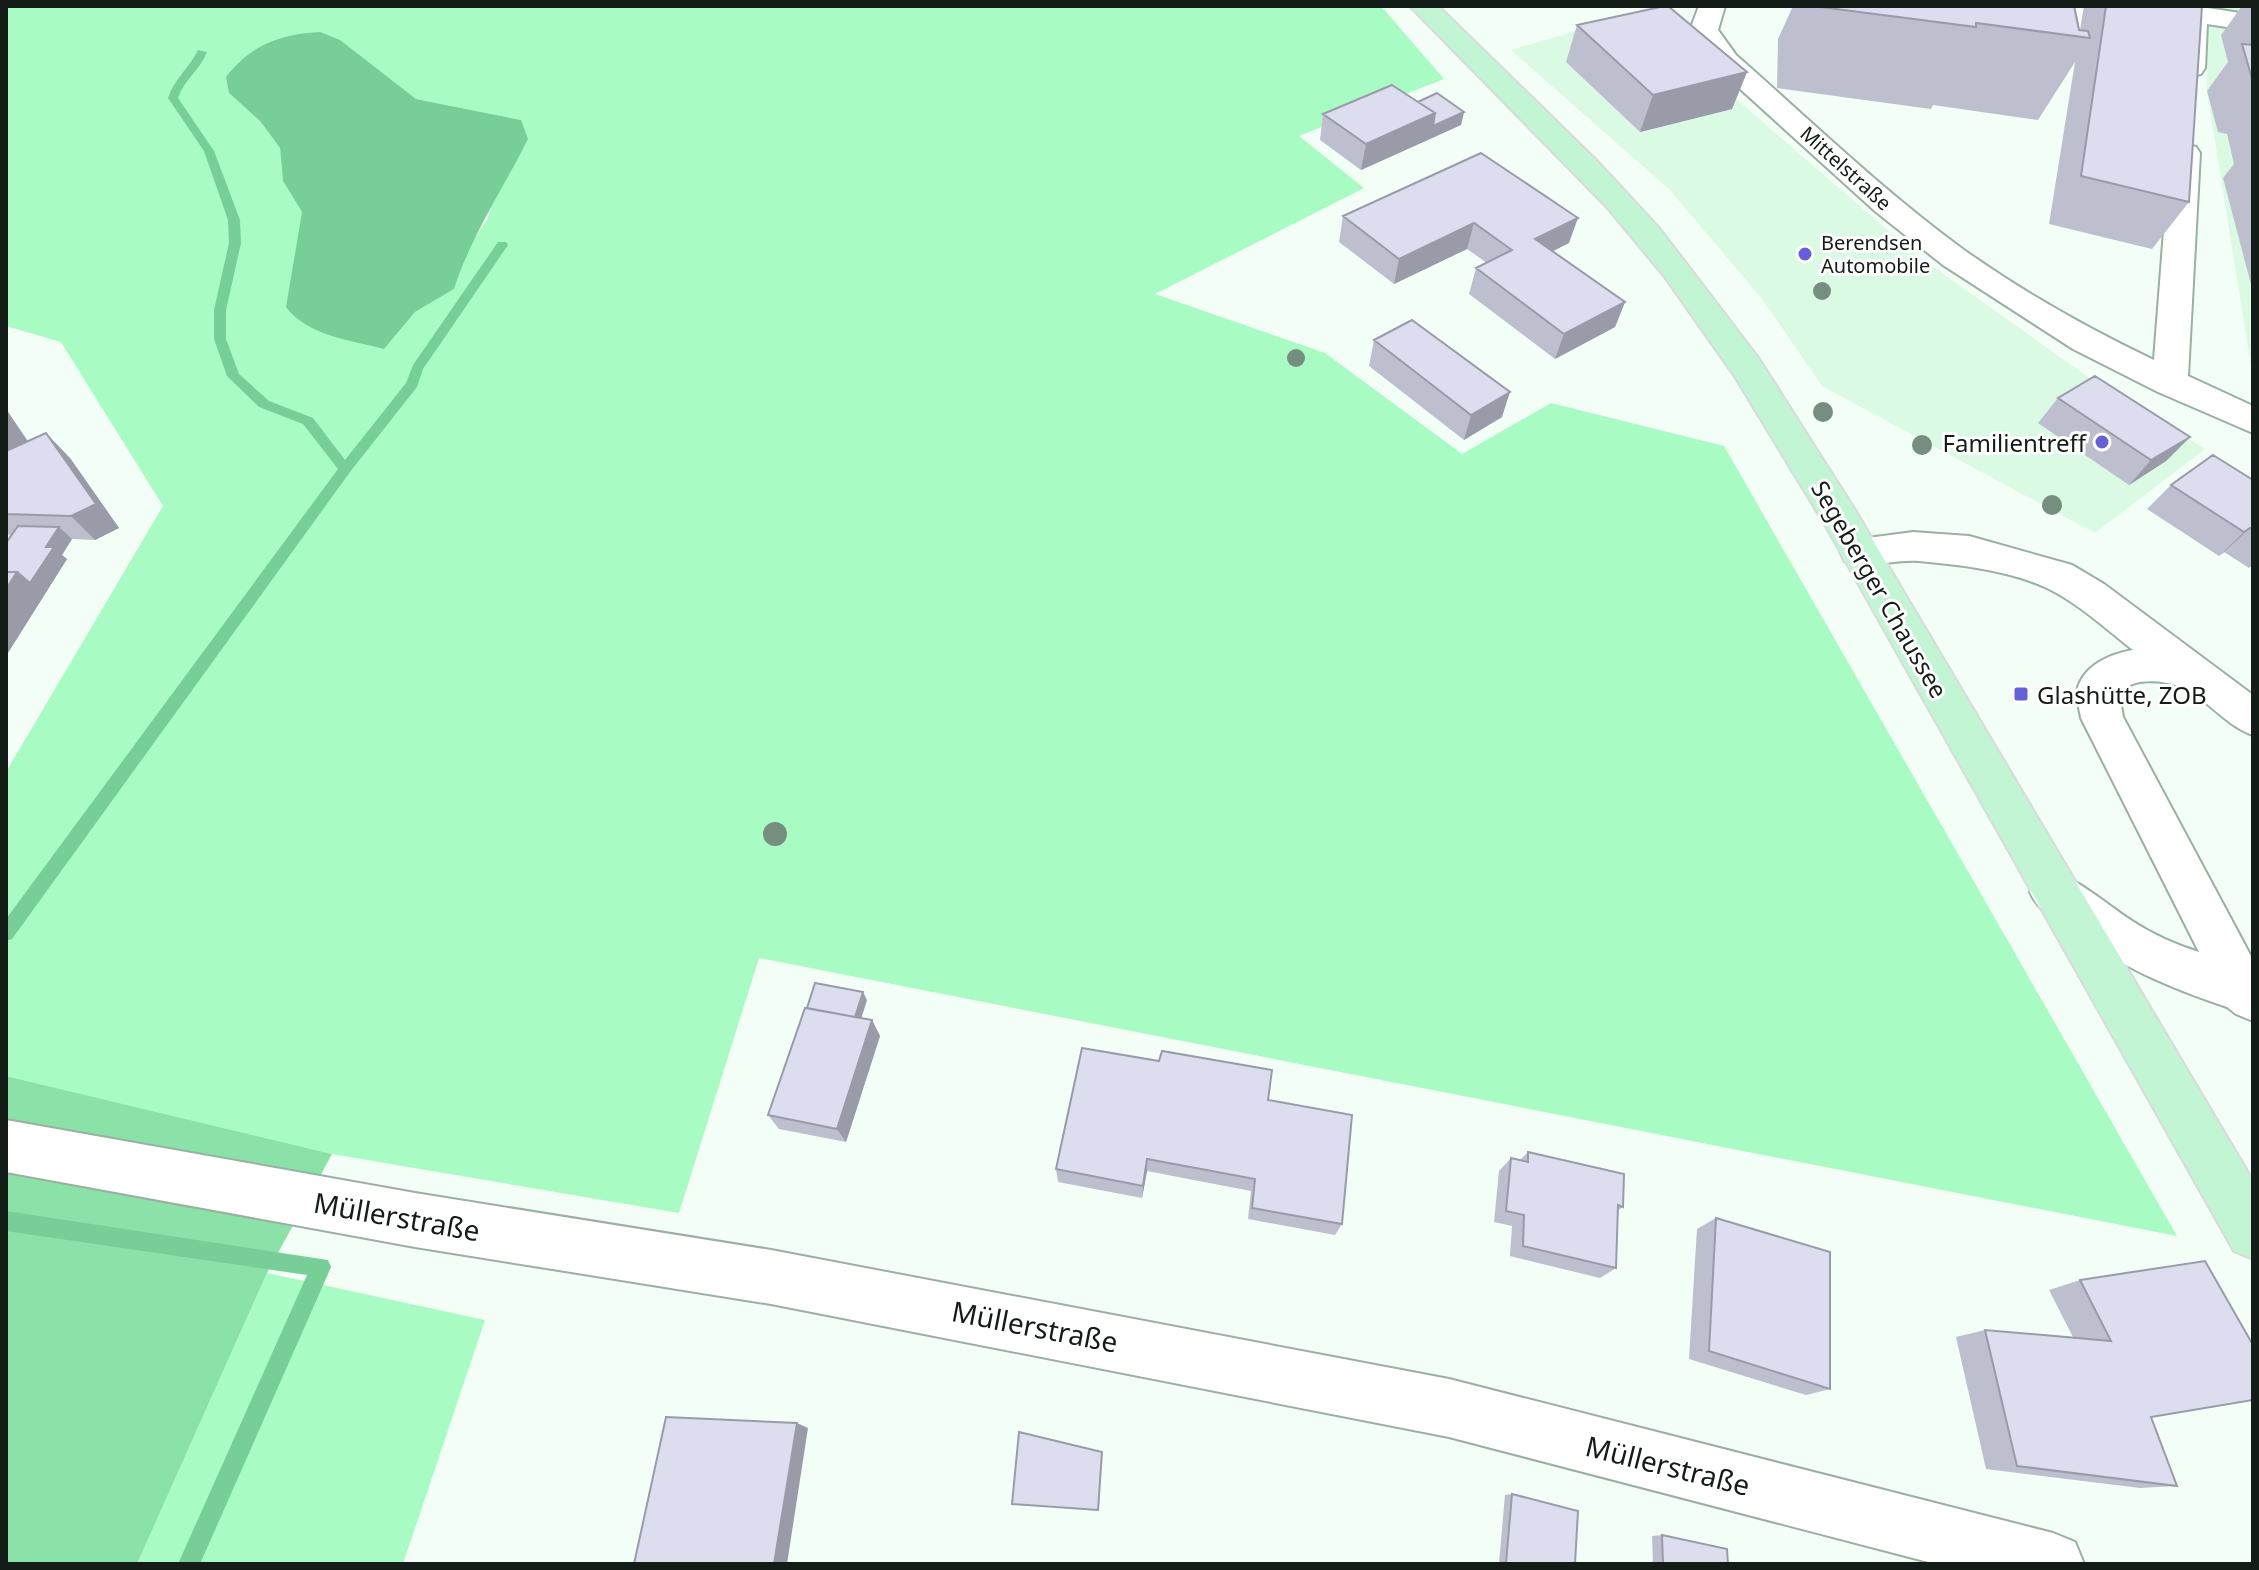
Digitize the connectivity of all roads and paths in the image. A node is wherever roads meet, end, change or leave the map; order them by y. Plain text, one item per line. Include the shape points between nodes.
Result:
1 (1423, 6) edge
2 (2194, 10) edge
3 (1708, 18) edge
4 (2253, 23) edge
5 (2189, 91) edge
6 (2187, 122) edge
7 (2170, 384) junction
8 (2253, 421) edge
9 (1859, 551) junction
10 (2194, 672) junction
11 (2253, 718) edge
12 (2053, 892) junction
13 (2250, 992) edge
14 (6, 1146) edge
15 (2253, 1232) edge
16 (2053, 1564) edge

1 - 9 main road, Segeberger Chaussee via 1632,217 1677,270
2 - 4 street
2 - 5 street
3 - 7 street, Mittelstraße via 1726,61 1887,205 1954,258 2085,341
6 - 7 street
7 - 8 street, Mittelstraße
9 - 10 street via 1913,546 1969,551 2058,576
9 - 12 main road, Segeberger Chaussee
10 - 11 street
10 - 13 street via 2150,666 2110,675 2098,692 2102,718
12 - 13 street via 2118,938 2169,965
12 - 15 main road, Segeberger Chaussee
14 - 16 street, Müllerstraße via 771,1277 1449,1408

